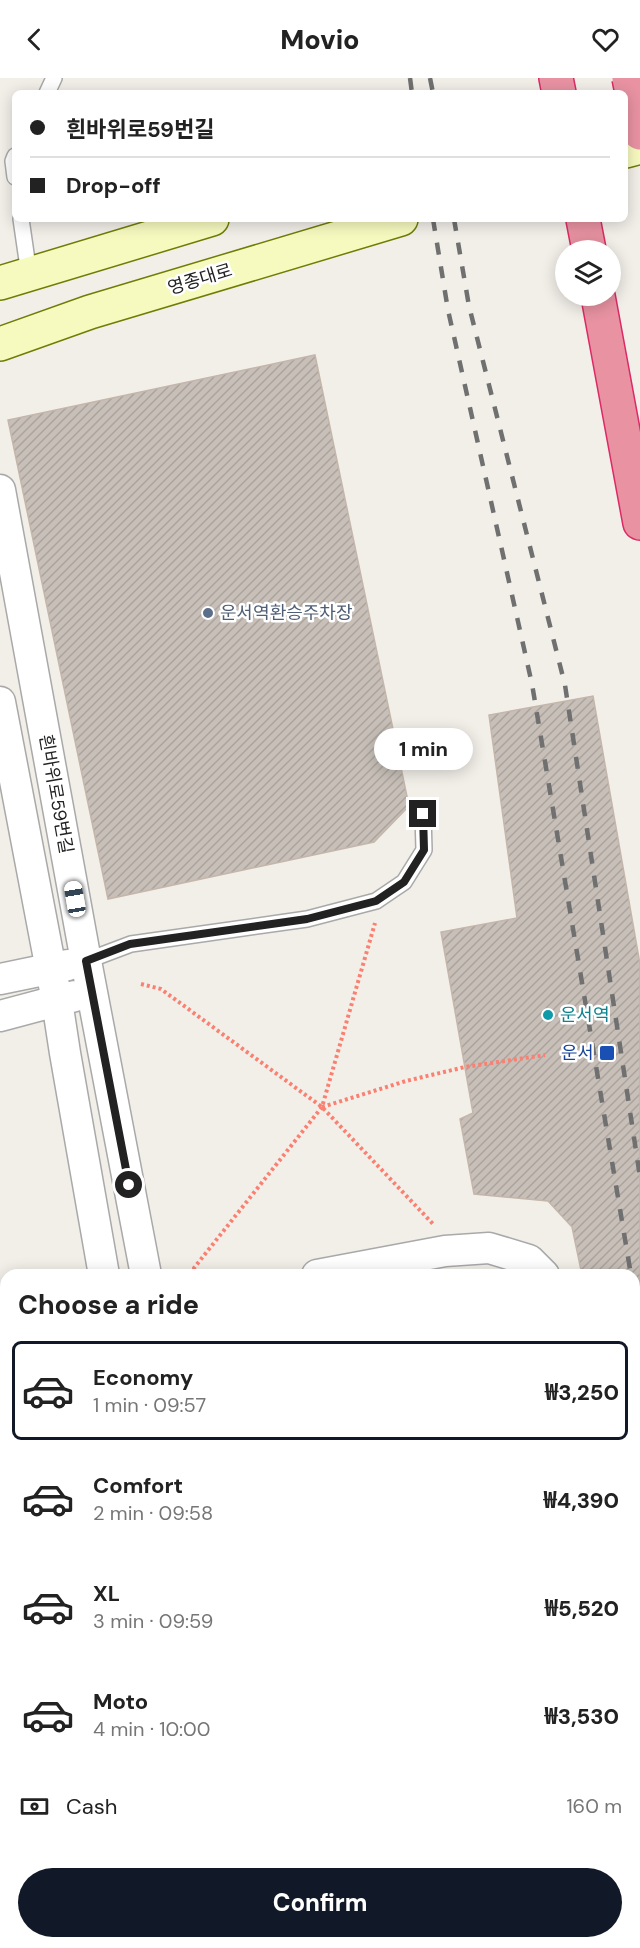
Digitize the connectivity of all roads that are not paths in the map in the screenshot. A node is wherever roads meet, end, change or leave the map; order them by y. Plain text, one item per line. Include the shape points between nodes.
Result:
1 (629, 78) edge
2 (640, 133) edge
3 (21, 222) edge
4 (202, 222) edge
5 (391, 222) edge
6 (14, 278) edge
7 (599, 306) edge
8 (0, 344) edge
9 (0, 489) edge
10 (640, 523) edge
11 (0, 702) edge
12 (423, 814) dead end
13 (86, 961) junction
14 (50, 970) junction
15 (0, 978) edge
16 (92, 991) junction
17 (57, 1001) junction
18 (0, 1016) edge
19 (103, 1269) edge
20 (145, 1269) edge
21 (349, 1269) edge
22 (538, 1269) edge

1 - 2 highway, bridge
3 - 6 lane
4 - 6 main road
5 - 8 main road, 영종대로 via 90,312
7 - 10 highway
9 - 13 street, 흰바위로59번길
11 - 14 street, 흰바위로59번길
12 - 13 lane via 424,850 404,882 376,901 307,919 130,944
13 - 14 street
13 - 16 street, 흰바위로59번길
14 - 15 street
14 - 17 street, 흰바위로59번길
16 - 17 street
16 - 20 street, 흰바위로59번길
17 - 18 street
17 - 19 street, 흰바위로59번길
21 - 22 street via 445,1251 489,1248 529,1260

